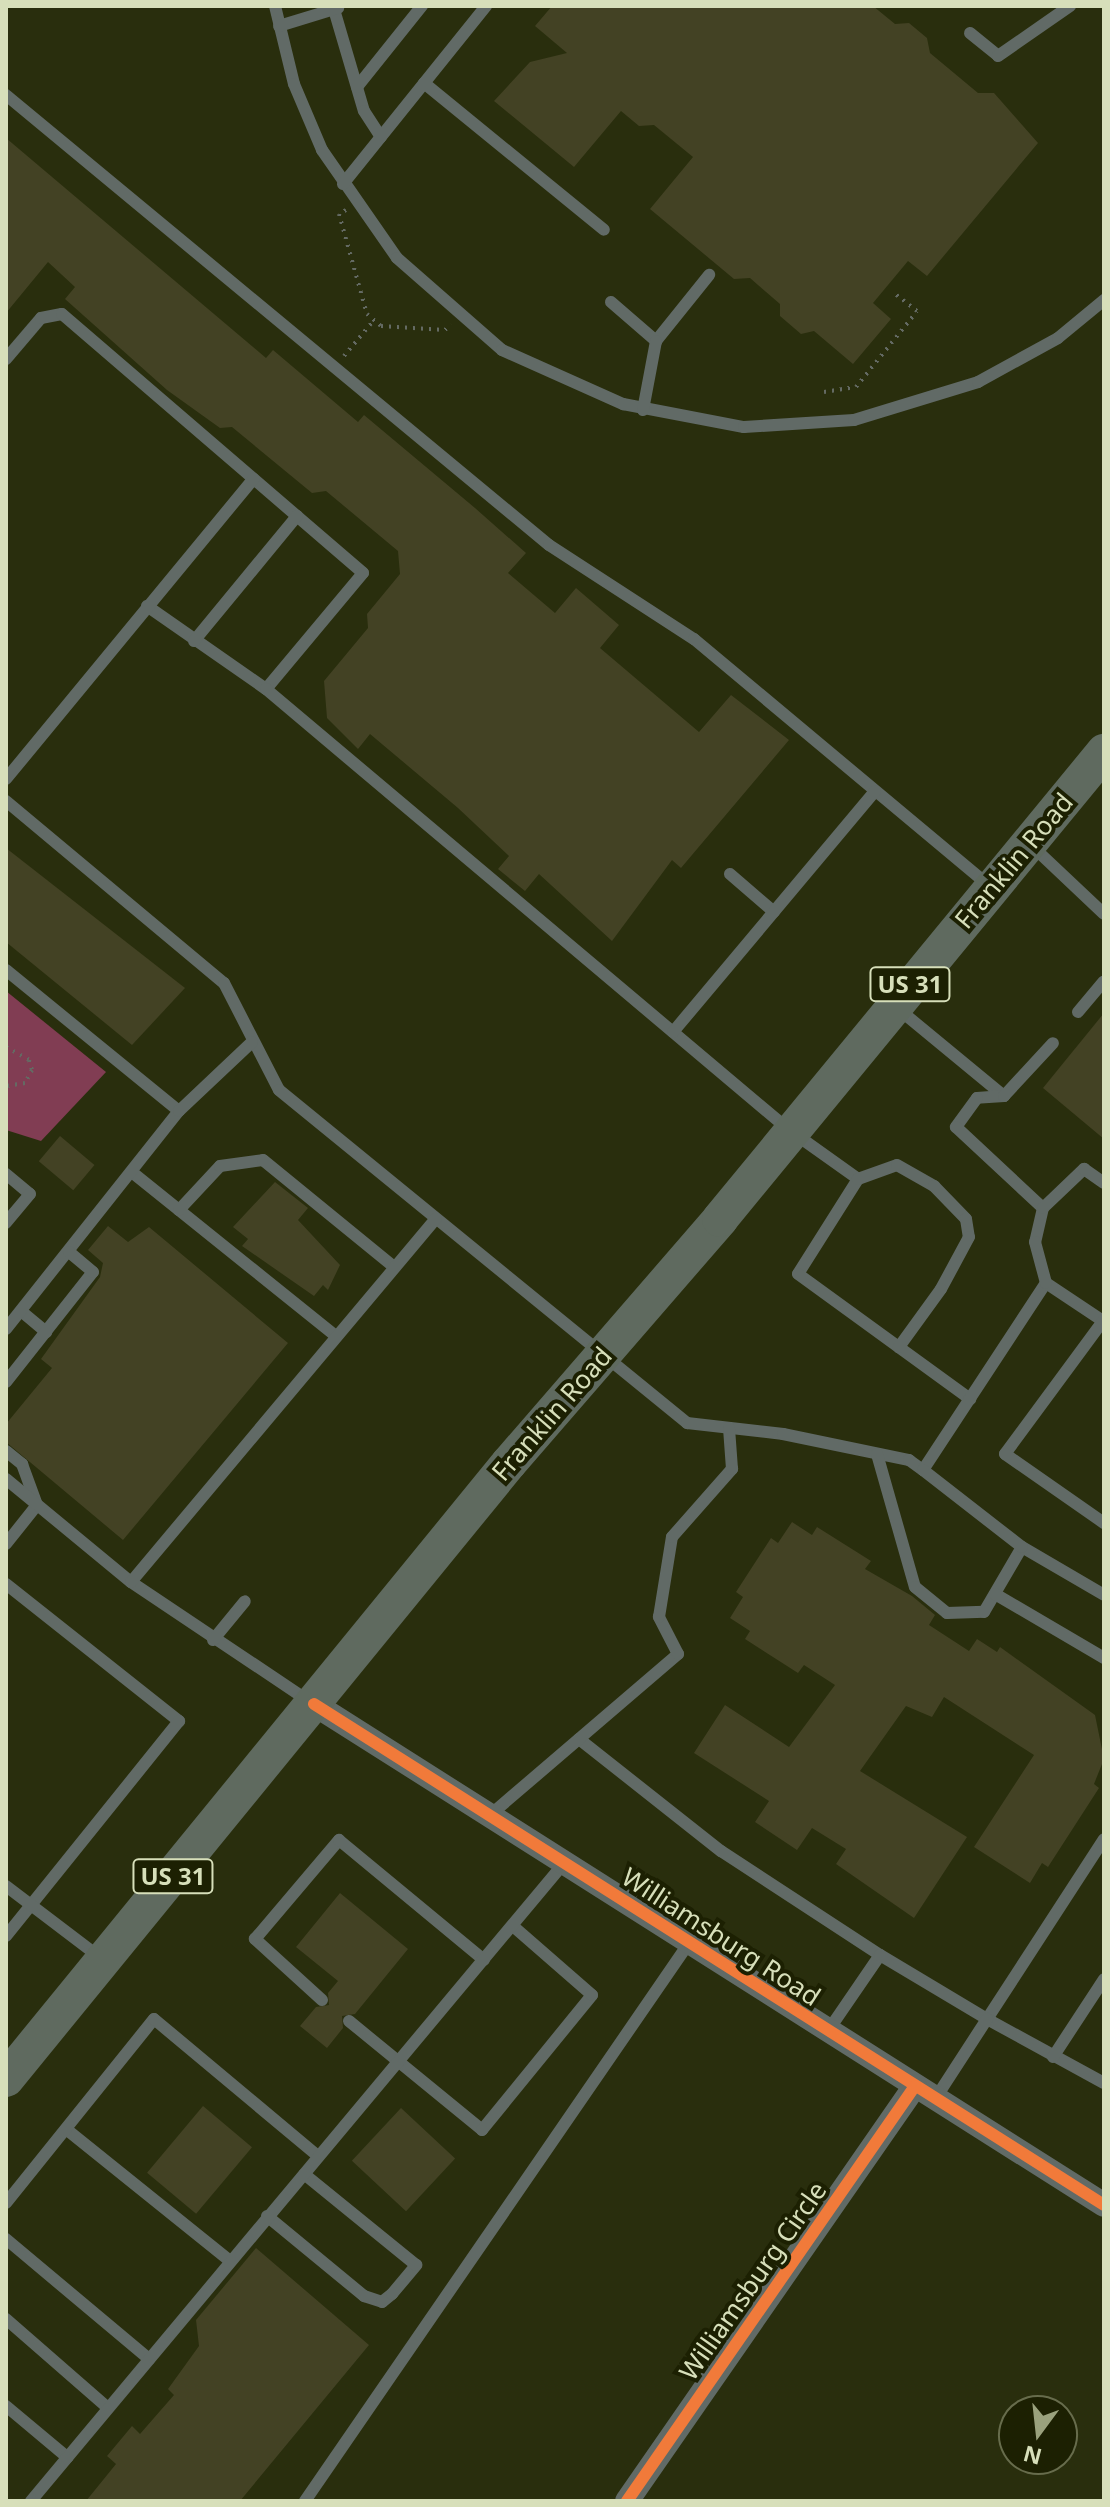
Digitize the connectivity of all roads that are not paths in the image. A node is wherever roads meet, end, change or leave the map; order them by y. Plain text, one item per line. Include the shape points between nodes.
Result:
1 (275, 6) edge
2 (422, 6) edge
3 (486, 6) edge
4 (1070, 6) edge
5 (336, 8) edge
6 (279, 26) junction
7 (970, 33) dead end
8 (424, 83) junction
9 (357, 87) junction
10 (6, 95) edge
11 (381, 137) junction
12 (343, 184) junction
13 (604, 230) dead end
14 (709, 275) dead end
15 (1104, 300) edge
16 (611, 302) dead end
17 (656, 341) junction
18 (6, 359) edge
19 (643, 410) junction
20 (253, 479) junction
21 (297, 516) junction
22 (147, 606) junction
23 (194, 641) junction
24 (266, 689) junction
25 (1104, 752) edge
26 (6, 779) edge
27 (875, 791) junction
28 (6, 801) edge
29 (1028, 843) junction
30 (730, 874) dead end
31 (991, 888) junction
32 (774, 912) junction
33 (1104, 914) edge
34 (6, 970) edge
35 (1104, 981) edge
36 (893, 1004) junction
37 (1078, 1012) dead end
38 (673, 1032) junction
39 (252, 1042) junction
40 (1053, 1043) dead end
41 (1004, 1096) junction
42 (179, 1111) junction
43 (788, 1129) junction
44 (133, 1173) junction
45 (6, 1174) edge
46 (858, 1179) junction
47 (1104, 1183) edge
48 (1043, 1208) junction
49 (179, 1210) junction
50 (436, 1219) junction
51 (6, 1223) edge
52 (69, 1252) junction
53 (394, 1267) junction
54 (1046, 1283) junction
55 (21, 1311) junction
56 (6, 1329) edge
57 (46, 1332) junction
58 (336, 1336) junction
59 (899, 1347) junction
60 (601, 1358) junction
61 (6, 1382) edge
62 (970, 1399) junction
63 (729, 1428) junction
64 (6, 1451) edge
65 (877, 1454) junction
66 (923, 1470) junction
67 (6, 1479) edge
68 (37, 1505) junction
69 (1104, 1523) edge
70 (6, 1544) edge
71 (1022, 1547) junction
72 (131, 1582) junction
73 (6, 1584) edge
74 (995, 1594) junction
75 (1104, 1595) edge
76 (245, 1601) dead end
77 (213, 1640) junction
78 (1104, 1658) edge
79 (314, 1704) junction
80 (579, 1739) junction
81 (489, 1816) junction
82 (1104, 1839) edge
83 (564, 1863) junction
84 (6, 1886) edge
85 (30, 1905) junction
86 (513, 1926) junction
87 (6, 1936) edge
88 (689, 1943) junction
89 (880, 1955) junction
90 (104, 1960) junction
91 (484, 1960) junction
92 (1104, 1979) edge
93 (322, 2000) dead end
94 (987, 2019) junction
95 (349, 2021) dead end
96 (828, 2031) junction
97 (1053, 2057) junction
98 (398, 2061) junction
99 (6, 2079) edge
100 (1104, 2083) edge
101 (925, 2093) junction
102 (66, 2129) junction
103 (318, 2156) junction
104 (304, 2174) junction
105 (6, 2203) edge
106 (1104, 2205) edge
107 (267, 2216) junction
108 (6, 2239) edge
109 (229, 2260) junction
110 (6, 2319) edge
111 (149, 2359) junction
112 (6, 2406) edge
113 (108, 2408) junction
114 (67, 2457) junction
115 (31, 2501) edge
116 (305, 2501) edge
117 (627, 2501) edge

1 - 6 lane
2 - 9 lane
3 - 8 lane
4 - 7 lane via 998,56
5 - 6 lane
5 - 9 lane
6 - 12 lane via 306,115
8 - 11 lane
8 - 13 lane
9 - 11 lane
10 - 27 lane via 549,545 694,639
11 - 12 lane
12 - 19 lane via 397,258 458,316 538,369
14 - 17 lane
15 - 19 lane via 1030,356 939,398 889,412 830,424 744,427
16 - 17 lane
17 - 19 lane
18 - 20 lane via 41,318 62,314
20 - 21 lane
20 - 22 lane
21 - 23 lane
21 - 24 lane via 363,573
22 - 23 lane
22 - 26 lane
23 - 24 lane
24 - 38 lane
25 - 29 main road, Franklin Road / US 31
27 - 31 lane
27 - 32 lane
28 - 39 lane via 224,983
29 - 31 main road, Franklin Road / US 31
29 - 33 lane
30 - 32 lane
31 - 36 main road, Franklin Road / US 31
32 - 38 lane
34 - 42 lane
35 - 37 lane
36 - 41 lane
36 - 43 main road, Franklin Road / US 31
38 - 43 lane
39 - 42 lane
39 - 50 lane via 279,1090
40 - 41 lane
41 - 48 lane via 977,1098 956,1127
42 - 44 lane
43 - 46 lane
43 - 60 main road, Franklin Road / US 31
44 - 49 lane
44 - 52 lane
45 - 51 lane via 30,1194
46 - 59 lane via 798,1274
46 - 59 lane via 897,1165 934,1186 966,1219 969,1237
47 - 48 lane via 1084,1169
48 - 54 lane via 1035,1242
49 - 53 lane via 220,1166 263,1160
49 - 58 lane
50 - 53 lane
50 - 60 lane
52 - 55 lane
52 - 57 lane via 93,1272
53 - 58 lane
54 - 62 lane
54 - 69 lane via 1103,1321 1005,1454
55 - 56 lane
55 - 57 lane
57 - 61 lane
58 - 72 lane
59 - 62 lane
60 - 63 lane via 687,1423
60 - 79 main road, Franklin Road / US 31
62 - 66 lane
63 - 65 lane
63 - 80 lane via 732,1469 672,1537 659,1617 678,1654
64 - 68 lane via 22,1464
65 - 66 lane
65 - 74 lane via 915,1587 947,1613 984,1612
66 - 71 lane
67 - 68 lane
68 - 70 lane
68 - 72 lane
71 - 74 lane
71 - 75 lane
72 - 77 lane
73 - 85 lane via 179,1721
74 - 78 lane
76 - 77 lane
77 - 79 lane
79 - 81 street, Williamsburg Road
79 - 90 main road, Franklin Road / US 31
80 - 81 lane
80 - 89 lane via 721,1851
81 - 83 street, Williamsburg Road
82 - 94 lane
83 - 86 lane
83 - 88 street, Williamsburg Road
84 - 85 lane
85 - 87 lane
85 - 90 lane
86 - 91 lane
86 - 98 lane via 592,1995 482,2130
88 - 96 street, Williamsburg Road
88 - 116 lane
89 - 94 lane
89 - 96 lane
90 - 99 main road, Franklin Road / US 31
91 - 93 lane via 339,1840 255,1939
91 - 98 lane
92 - 97 lane
94 - 97 lane
94 - 101 lane
95 - 98 lane
96 - 101 street, Williamsburg Road
97 - 100 lane
98 - 103 lane
101 - 106 street, Williamsburg Road
101 - 117 street, Williamsburg Circle
102 - 103 lane via 154,2019
102 - 105 lane
102 - 109 lane
103 - 104 lane
104 - 107 lane
104 - 107 lane via 416,2265 392,2294 382,2302 364,2296
107 - 109 lane
108 - 111 lane
109 - 111 lane
110 - 113 lane
111 - 113 lane
112 - 114 lane
113 - 114 lane
114 - 115 lane

